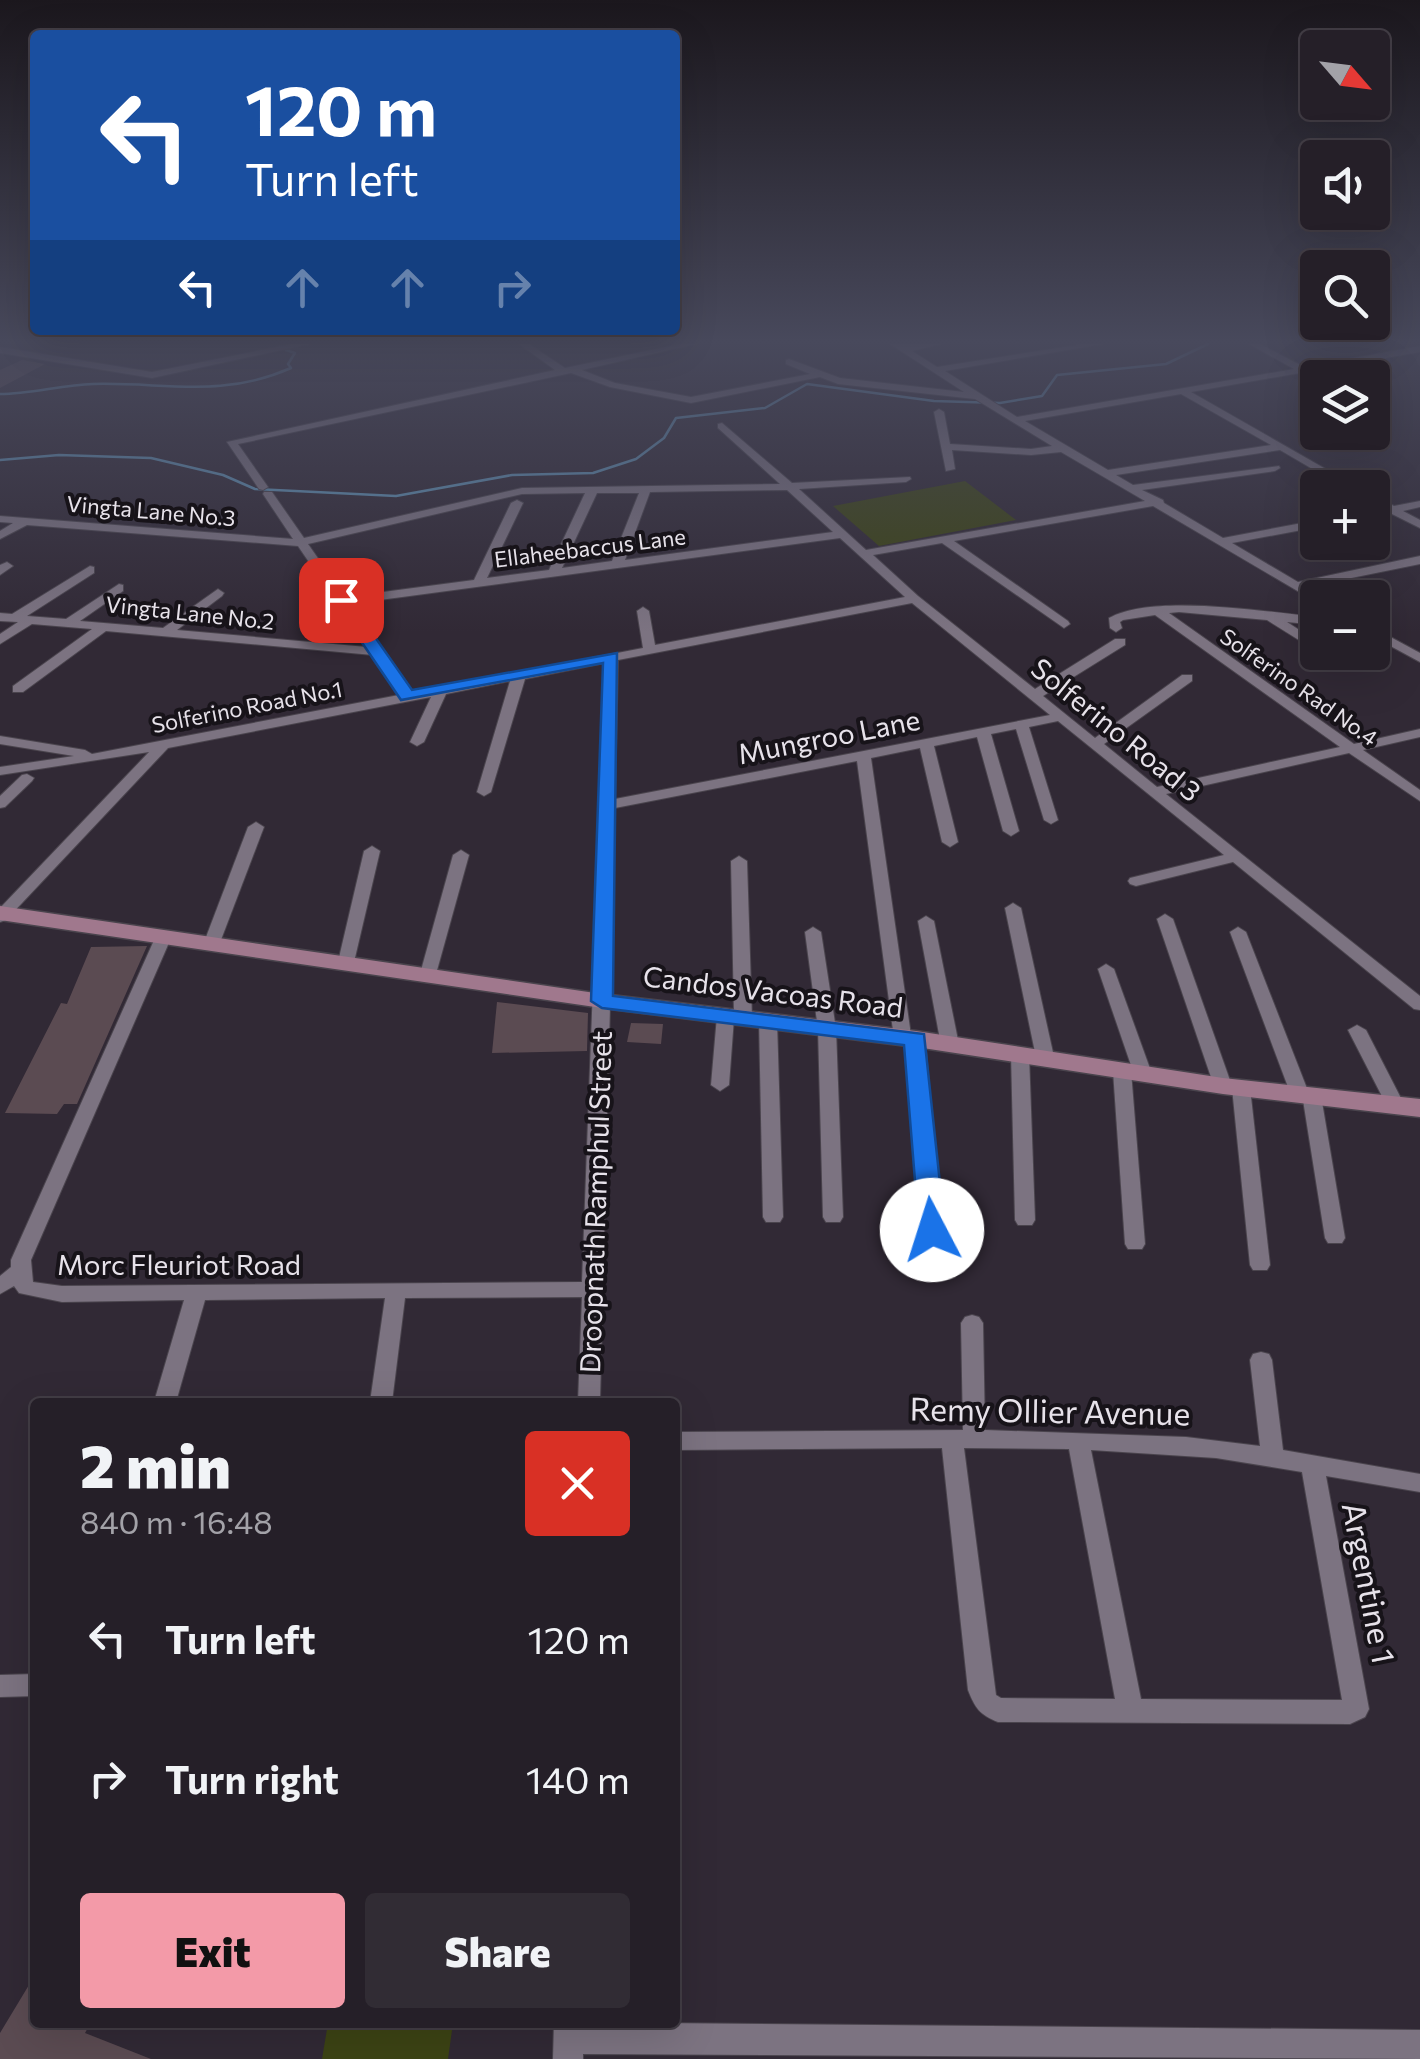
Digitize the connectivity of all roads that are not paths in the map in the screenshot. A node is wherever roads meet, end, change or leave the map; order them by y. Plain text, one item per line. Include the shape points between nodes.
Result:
1 (241, 440) edge
2 (737, 440) edge
3 (945, 440) edge
4 (1051, 440) edge
5 (1269, 440) edge
6 (946, 447) junction
7 (1281, 447) junction
8 (1065, 448) junction
9 (1275, 468) dead end
10 (950, 469) dead end
11 (1322, 470) edge
12 (1108, 473) junction
13 (906, 479) dead end
14 (786, 487) junction
15 (646, 488) junction
16 (1135, 488) junction
17 (593, 489) junction
18 (1159, 502) junction
19 (517, 503) dead end
20 (1420, 504) edge
21 (1392, 509) joint
22 (0, 518) edge
23 (26, 520) junction
24 (1420, 525) edge
25 (1300, 527) edge
26 (845, 534) junction
27 (0, 536) edge
28 (942, 538) junction
29 (1221, 542) junction
30 (299, 543) junction
31 (866, 553) junction
32 (1420, 560) edge
33 (617, 564) junction
34 (90, 570) dead end
35 (554, 572) junction
36 (479, 582) junction
37 (1296, 586) junction
38 (119, 588) dead end
39 (1300, 588) edge
40 (218, 593) dead end
41 (914, 599) junction
42 (341, 600) junction
43 (1156, 610) junction
44 (642, 611) dead end
45 (1266, 614) junction
46 (7, 618) edge
47 (31, 619) junction
48 (1300, 619) edge
49 (70, 622) junction
50 (1064, 624) dead end
51 (106, 625) junction
52 (168, 631) junction
53 (1300, 636) edge
54 (0, 640) edge
55 (1390, 640) edge
56 (648, 648) junction
57 (377, 652) junction
58 (1417, 653) edge
59 (612, 657) junction
60 (519, 674) junction
61 (1187, 678) dead end
62 (18, 689) dead end
63 (441, 690) junction
64 (407, 696) junction
65 (1034, 696) junction
66 (1060, 717) junction
67 (1022, 725) junction
68 (983, 732) junction
69 (1420, 733) edge
70 (0, 740) edge
71 (418, 742) dead end
72 (926, 743) junction
73 (164, 744) junction
74 (1094, 745) junction
75 (1350, 748) junction
76 (862, 756) junction
77 (100, 757) junction
78 (0, 772) edge
79 (27, 778) dead end
80 (1417, 791) edge
81 (484, 792) dead end
82 (1155, 792) junction
83 (0, 804) edge
84 (608, 805) junction
85 (1051, 820) dead end
86 (256, 827) dead end
87 (1011, 831) dead end
88 (950, 842) dead end
89 (372, 851) dead end
90 (462, 854) dead end
91 (1236, 858) junction
92 (739, 860) dead end
93 (1136, 881) dead end
94 (1013, 908) dead end
95 (1, 914) edge
96 (1164, 919) dead end
97 (926, 921) dead end
98 (813, 932) dead end
99 (1238, 932) dead end
100 (164, 938) junction
101 (211, 945) junction
102 (346, 962) junction
103 (1106, 969) dead end
104 (428, 974) junction
105 (602, 1001) junction
106 (1420, 1005) edge
107 (746, 1019) junction
108 (826, 1028) junction
109 (1356, 1030) dead end
110 (909, 1038) junction
111 (950, 1044) junction
112 (1032, 1056) junction
113 (1133, 1072) junction
114 (720, 1085) dead end
115 (1232, 1087) junction
116 (1306, 1096) junction
117 (1408, 1107) edge
118 (774, 1217) dead end
119 (833, 1217) dead end
120 (1025, 1220) dead end
121 (932, 1230) dead end
122 (1335, 1238) dead end
123 (1135, 1244) dead end
124 (1260, 1266) dead end
125 (20, 1271) junction
126 (0, 1286) edge
127 (593, 1290) junction
128 (396, 1291) junction
129 (197, 1292) junction
130 (972, 1323) dead end
131 (1261, 1360) dead end
132 (166, 1398) edge
133 (382, 1398) edge
134 (589, 1398) edge
135 (680, 1441) edge
136 (963, 1441) junction
137 (1079, 1444) junction
138 (1272, 1457) junction
139 (1312, 1463) junction
140 (1420, 1483) edge
141 (30, 1685) edge
142 (0, 1686) edge
143 (1130, 1710) junction
144 (569, 2040) edge
145 (1420, 2046) edge

1 - 30 street via 232,442
2 - 14 street, Solferino Road 3
3 - 6 street
4 - 8 street
5 - 7 street
6 - 8 street
6 - 10 street
7 - 11 street
7 - 12 street
8 - 12 street
9 - 16 street
12 - 16 street
13 - 14 street, Vingta Lane No.3
14 - 15 street, Vingta Lane No.3
14 - 26 street, Solferino Road 3
15 - 17 street, Vingta Lane No.3
15 - 33 street
16 - 18 street
17 - 30 street, Vingta Lane No.3 via 494,496
17 - 35 street
18 - 28 street
18 - 29 street
19 - 36 street
20 - 21 street
21 - 24 street
22 - 23 street, Vingta Lane No.3
23 - 27 street
23 - 30 street, Vingta Lane No.3
25 - 29 street
26 - 31 street, Solferino Road 3
26 - 33 street, Ellaheebaccus Lane
28 - 31 street
28 - 50 street
29 - 37 street
30 - 42 street
31 - 41 street, Solferino Road 3
32 - 37 street
33 - 35 street, Ellaheebaccus Lane
34 - 46 street
35 - 36 street, Ellaheebaccus Lane
36 - 42 street, Ellaheebaccus Lane
37 - 39 street
38 - 49 street
40 - 52 street
41 - 56 street, Solferino Road No.1
41 - 65 street, Solferino Road 3
42 - 57 street
43 - 45 street
43 - 65 street via 1116,618 1118,635
43 - 75 street, Solferino Rad No.4
44 - 56 street
45 - 48 street
45 - 53 street
46 - 47 street, Vingta Lane No.2
47 - 49 street, Vingta Lane No.2
47 - 54 street
49 - 51 street, Vingta Lane No.2
51 - 52 street, Vingta Lane No.2
51 - 62 street
52 - 57 street, Vingta Lane No.2
55 - 58 street
56 - 59 street, Solferino Road No.1
57 - 64 street
59 - 60 street, Solferino Road No.1
59 - 84 street, Droopnath Ramphul Street
60 - 63 street, Solferino Road No.1
60 - 81 street
61 - 74 street
63 - 64 street, Solferino Road No.1
63 - 71 street
64 - 73 street, Solferino Road No.1
65 - 66 street, Solferino Road 3
66 - 67 street, Mungroo Lane
66 - 74 street, Solferino Road 3
67 - 68 street, Mungroo Lane
67 - 85 street
68 - 72 street, Mungroo Lane
68 - 87 street
69 - 75 street
70 - 77 street
72 - 76 street, Mungroo Lane
72 - 88 street
73 - 77 street, Solferino Road No.1
73 - 95 street
74 - 82 street, Solferino Road 3
75 - 80 street, Solferino Rad No.4
75 - 82 street
76 - 84 street, Mungroo Lane
76 - 110 street
77 - 78 street, Solferino Road No.1
79 - 83 street
82 - 91 street, Solferino Road 3
84 - 105 street, Droopnath Ramphul Street
86 - 101 street
89 - 102 street
90 - 104 street
91 - 93 street
91 - 106 street, Solferino Road 3
92 - 107 street
94 - 112 street
95 - 100 main road, Candos Vacoas Road
96 - 115 street
97 - 111 street
98 - 108 street
99 - 116 street
100 - 101 main road, Candos Vacoas Road
100 - 125 street, Morc Fleuriot Road
101 - 102 main road, Candos Vacoas Road
102 - 104 main road, Candos Vacoas Road
103 - 113 street
104 - 105 main road, Candos Vacoas Road
105 - 107 main road, Candos Vacoas Road
105 - 127 street, Droopnath Ramphul Street
107 - 108 main road, Candos Vacoas Road
107 - 114 street
107 - 118 street
108 - 110 main road, Candos Vacoas Road
108 - 119 street
109 - 117 street
110 - 111 main road, Candos Vacoas Road
110 - 121 street
111 - 112 main road, Candos Vacoas Road
112 - 113 main road, Candos Vacoas Road
112 - 120 street
113 - 115 main road, Candos Vacoas Road
113 - 123 street
115 - 116 main road, Candos Vacoas Road
115 - 124 street
116 - 117 main road, Candos Vacoas Road
116 - 122 street
125 - 126 street
125 - 129 street, Morc Fleuriot Road via 26,1288 41,1292
127 - 128 street, Morc Fleuriot Road
127 - 134 street, Droopnath Ramphul Street
128 - 129 street, Morc Fleuriot Road
128 - 133 street
129 - 132 street
130 - 136 street
131 - 138 street
135 - 136 street, Remy Ollier Avenue
136 - 137 street, Remy Ollier Avenue
136 - 143 street via 986,1703 998,1710
137 - 138 street, Remy Ollier Avenue via 1187,1446
137 - 143 street
138 - 139 street, Remy Ollier Avenue
139 - 140 street, Remy Ollier Avenue
139 - 143 street, Argentine 1 via 1358,1704 1350,1712
141 - 142 street
144 - 145 street

